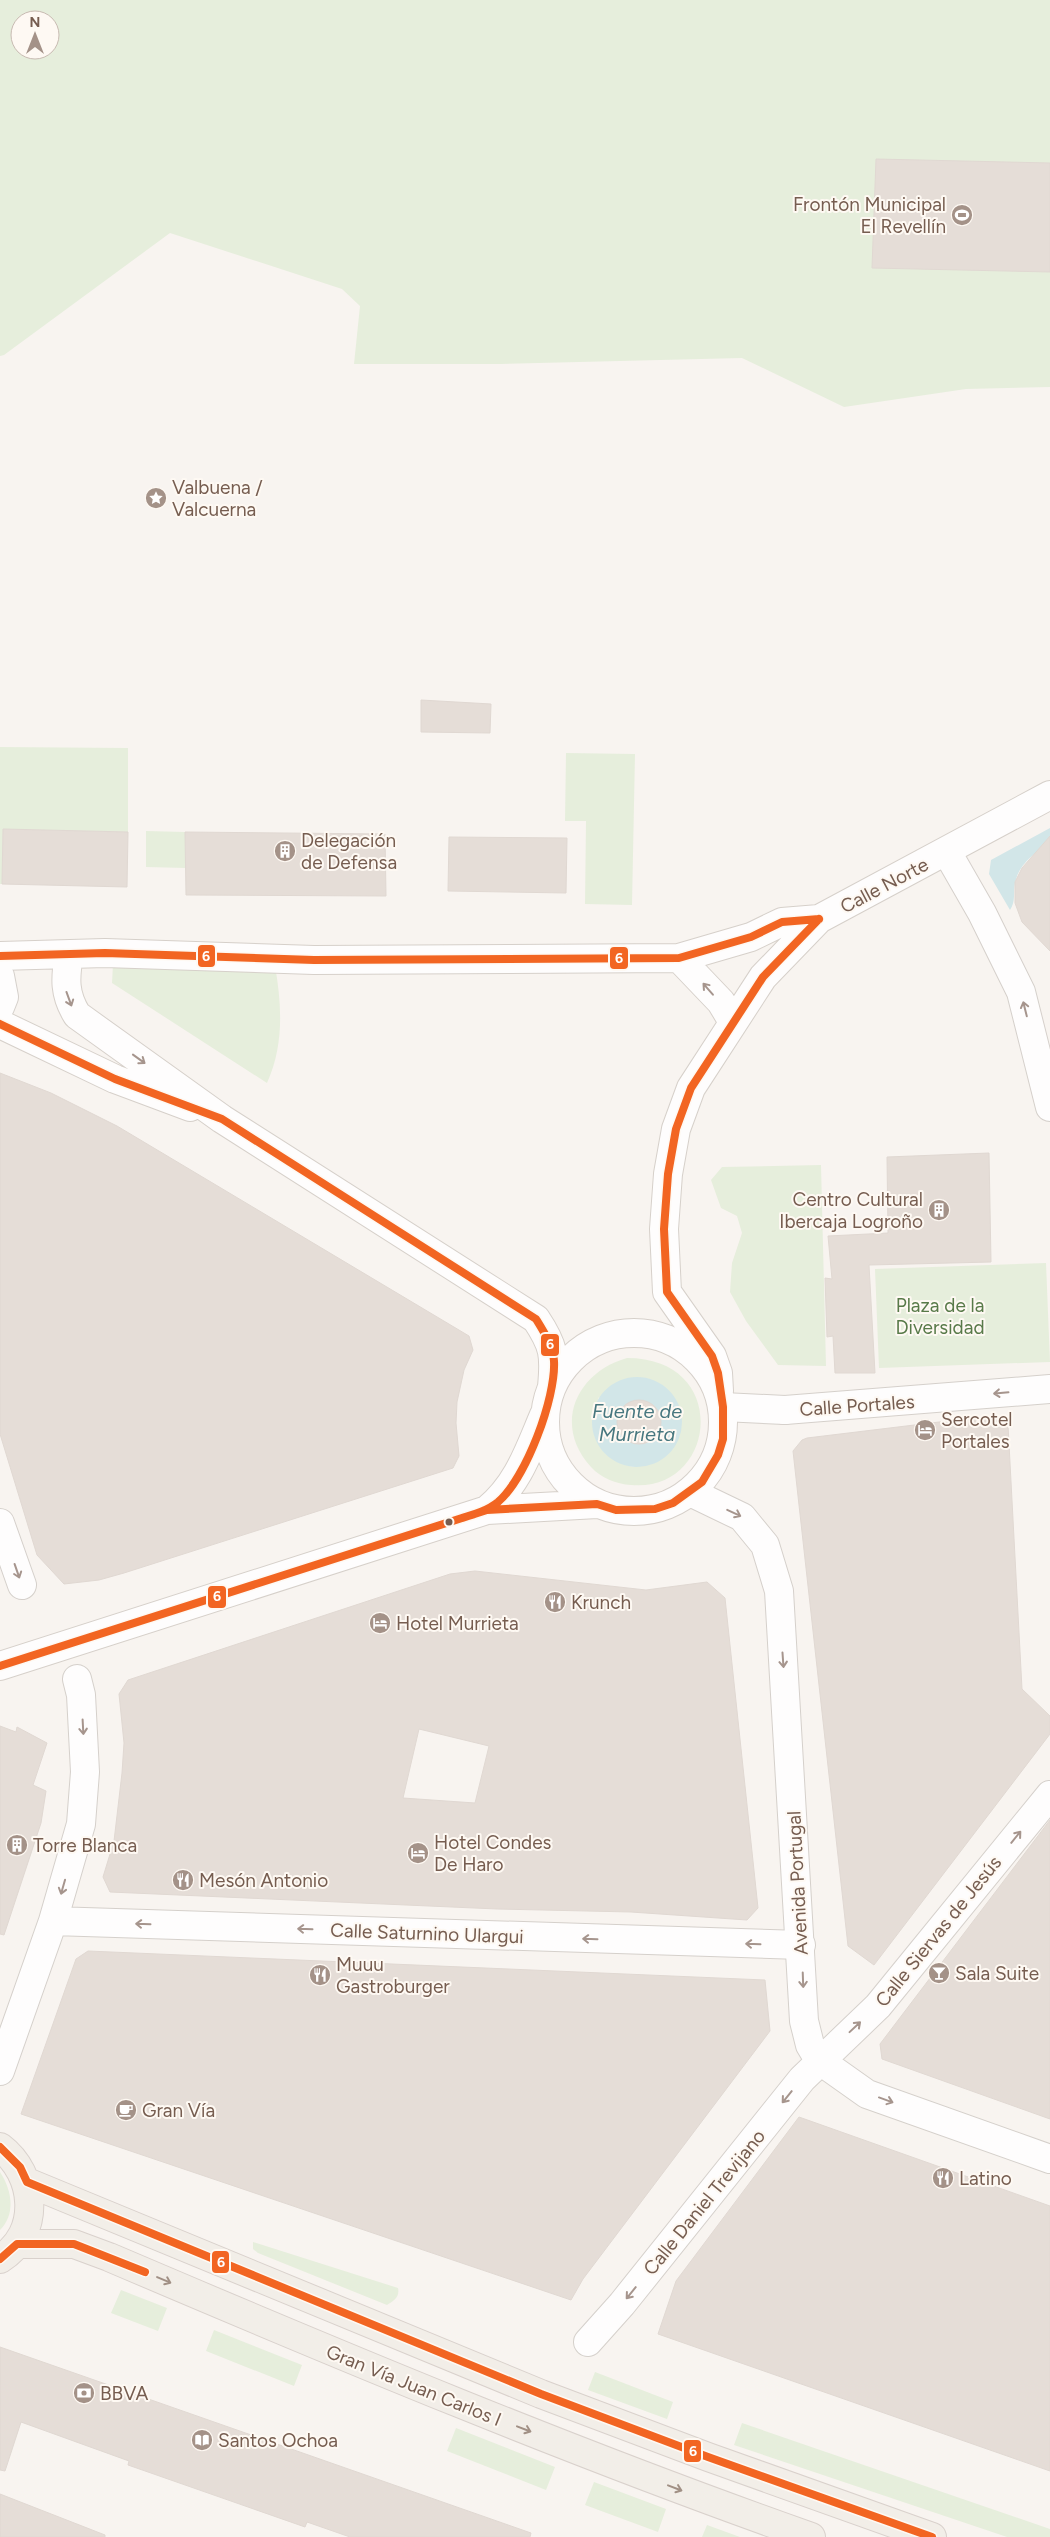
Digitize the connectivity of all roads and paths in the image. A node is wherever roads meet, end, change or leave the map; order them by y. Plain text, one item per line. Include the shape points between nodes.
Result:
1 (1050, 795) edge
2 (947, 852) junction
3 (819, 919) junction
4 (69, 955) junction
5 (0, 956) edge
6 (679, 958) junction
7 (0, 976) edge
8 (0, 1007) edge
9 (733, 1022) junction
10 (0, 1024) edge
11 (1041, 1036) edge
12 (1050, 1107) edge
13 (222, 1119) junction
14 (552, 1387) junction
15 (1050, 1389) edge
16 (721, 1399) junction
17 (545, 1414) junction
18 (690, 1492) junction
19 (597, 1504) junction
20 (488, 1510) junction
21 (0, 1523) edge
22 (22, 1585) dead end
23 (0, 1666) edge
24 (77, 1679) dead end
25 (1050, 1795) edge
26 (53, 1921) junction
27 (801, 1945) junction
28 (819, 2060) junction
29 (0, 2072) edge
30 (0, 2147) edge
31 (1050, 2159) edge
32 (27, 2182) junction
33 (8, 2251) edge
34 (588, 2342) dead end
35 (780, 2532) edge
36 (811, 2537) edge
37 (932, 2537) edge

1 - 2 main road, Calle Norte
2 - 3 main road, Calle Norte
11 -> 2 main road via 982,913
3 - 6 main road via 782,922 751,937
3 - 9 main road, Calle Norte via 762,977
4 - 5 main road
4 - 6 main road via 314,960
4 -> 13 main road via 65,986 77,1015
9 -> 6 main road via 720,1002
7 - 8 main road via 4,997
9 - 16 main road, Calle Norte via 691,1088 676,1129 668,1174 664,1229 667,1292 712,1356
10 - 13 main road via 115,1079
11 - 12 main road
13 - 14 main road via 536,1319 550,1340 554,1362
14 - 16 main road via 562,1368 595,1341 614,1334 641,1332 666,1338 688,1350 706,1368
14 - 17 main road
15 -> 16 main road, Calle Portales via 785,1410
16 - 18 main road, Calle Norte via 723,1439 718,1455 702,1482
17 - 19 main road via 549,1450 556,1466 578,1493
17 - 20 main road via 504,1497
18 - 19 main road, Calle Norte via 655,1509 616,1510
18 -> 27 main road, Avenida Portugal via 742,1518 765,1545 779,1591
19 - 20 main road
20 - 23 main road
21 -> 22 main road
24 -> 26 main road via 81,1696 85,1772 81,1824
28 -> 25 main road, Calle Siervas de Jesús via 878,2006
27 -> 26 main road, Calle Saturnino Ulargui
26 - 29 main road
27 -> 28 main road, Avenida Portugal via 804,2021 810,2045
28 -> 31 main road, Avenida Portugal via 867,2094
28 -> 34 main road, Calle Daniel Trevijano
30 - 32 main road via 20,2166
32 - 33 main road via 30,2214
32 - 37 main road, Gran Vía Juan Carlos I via 541,2394
33 -> 35 main road, Gran Vía Juan Carlos I via 74,2244 401,2381
35 - 36 main road, Gran Vía Juan Carlos I

